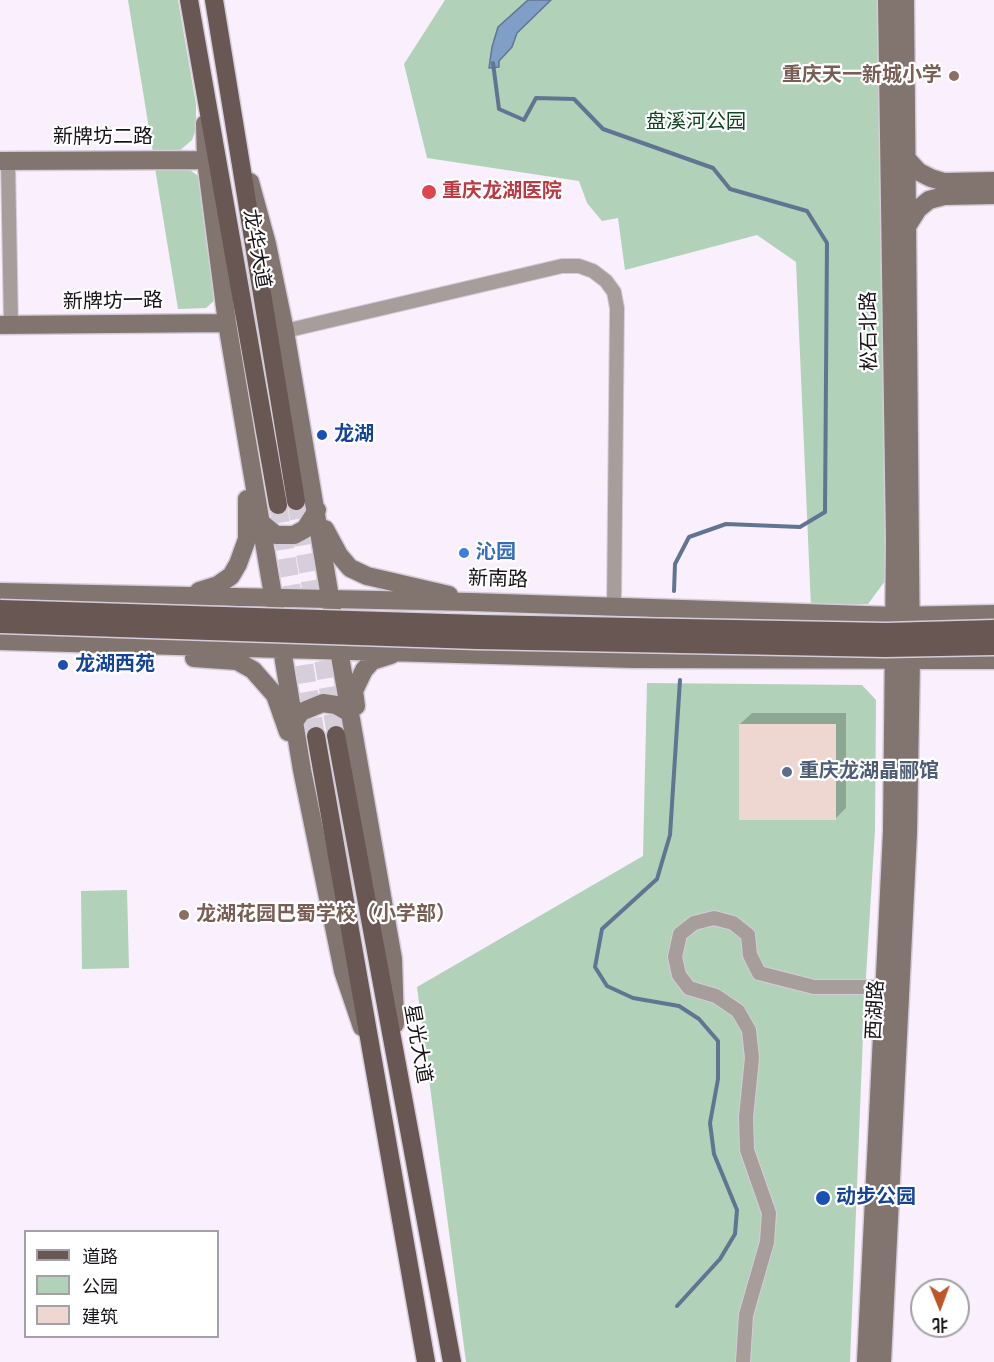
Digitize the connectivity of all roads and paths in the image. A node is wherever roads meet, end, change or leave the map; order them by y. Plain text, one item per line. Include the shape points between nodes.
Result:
1 (189, 0) edge
2 (214, 0) edge
3 (887, 0) edge
4 (905, 0) edge
5 (204, 87) junction
6 (234, 122) junction
7 (907, 159) junction
8 (206, 160) junction
9 (4, 161) edge
10 (994, 181) edge
11 (994, 195) edge
12 (908, 225) junction
13 (227, 323) junction
14 (5, 325) edge
15 (285, 331) junction
16 (248, 452) junction
17 (317, 510) junction
18 (259, 521) junction
19 (0, 592) edge
20 (183, 596) junction
21 (274, 597) junction
22 (331, 599) junction
23 (471, 602) junction
24 (614, 607) junction
25 (0, 609) edge
26 (994, 614) edge
27 (903, 616) junction
28 (0, 624) edge
29 (994, 629) edge
30 (0, 641) edge
31 (125, 644) junction
32 (994, 646) edge
33 (282, 649) junction
34 (338, 649) junction
35 (413, 651) junction
36 (903, 660) junction
37 (994, 660) edge
38 (348, 712) junction
39 (294, 722) junction
40 (336, 735) tunnel mouth
41 (316, 736) tunnel mouth
42 (302, 770) junction
43 (359, 771) junction
44 (891, 987) junction
45 (396, 1055) junction
46 (373, 1059) junction
47 (426, 1362) edge
48 (452, 1362) edge
49 (743, 1362) edge
50 (866, 1362) edge
51 (882, 1362) edge

1 - 5 main road, 龙华大道
2 - 6 main road, 龙华大道
3 - 27 street, 松石北路
4 - 7 street, 松石北路
5 - 6 main road, 龙华大道 via 287,503
5 - 8 street
6 - 15 street via 267,244
7 - 10 street via 919,172 944,182
7 - 12 street, 松石北路
8 - 9 street, 新牌坊二路
8 - 13 street
9 - 14 street
11 - 12 street via 929,200
12 - 27 street, 松石北路
13 - 14 street, 新牌坊一路
13 - 16 street
15 - 17 street
15 - 24 street via 562,266 579,266 606,281 614,292 617,308
16 - 18 street
16 - 20 street via 244,553 231,576 218,585
17 - 18 street via 305,529 294,535 276,535
17 - 22 street
17 - 23 street via 331,543 350,567 387,583 422,587
18 - 21 street
19 - 20 street, 新南路
20 - 21 street, 新南路
21 - 22 street, 新南路
21 - 33 street
22 - 23 street, 新南路
22 - 34 street
23 - 24 street, 新南路
24 - 27 street, 新南路
25 - 29 main road, bridge via 490,625 886,632
26 - 27 street, 新南路
27 - 36 street, 松石北路
28 - 32 main road, bridge via 489,640 885,648
30 - 31 street
31 - 33 street
31 - 42 street via 179,657 237,661 253,669 274,695
33 - 34 street
33 - 39 street
34 - 35 street
34 - 38 street
35 - 36 street
35 - 43 street via 372,661 357,680 354,691 360,732
36 - 37 street
36 - 44 street, 西湖路 via 892,832
38 - 39 street via 336,705 323,704 301,712
38 - 43 street
39 - 42 street
40 - 45 main road, 星光大道
41 - 46 main road
42 - 46 street via 343,971
43 - 45 street via 393,959
44 - 49 street via 813,987 759,973 750,955 748,935 733,923 714,918 694,923 680,934 675,957 679,975 689,988 716,996 738,1011 749,1030 752,1058 747,1150 768,1213 767,1242 746,1315
44 - 50 street, 西湖路
44 - 51 street, 西湖路
45 - 48 main road, 星光大道
46 - 47 main road

